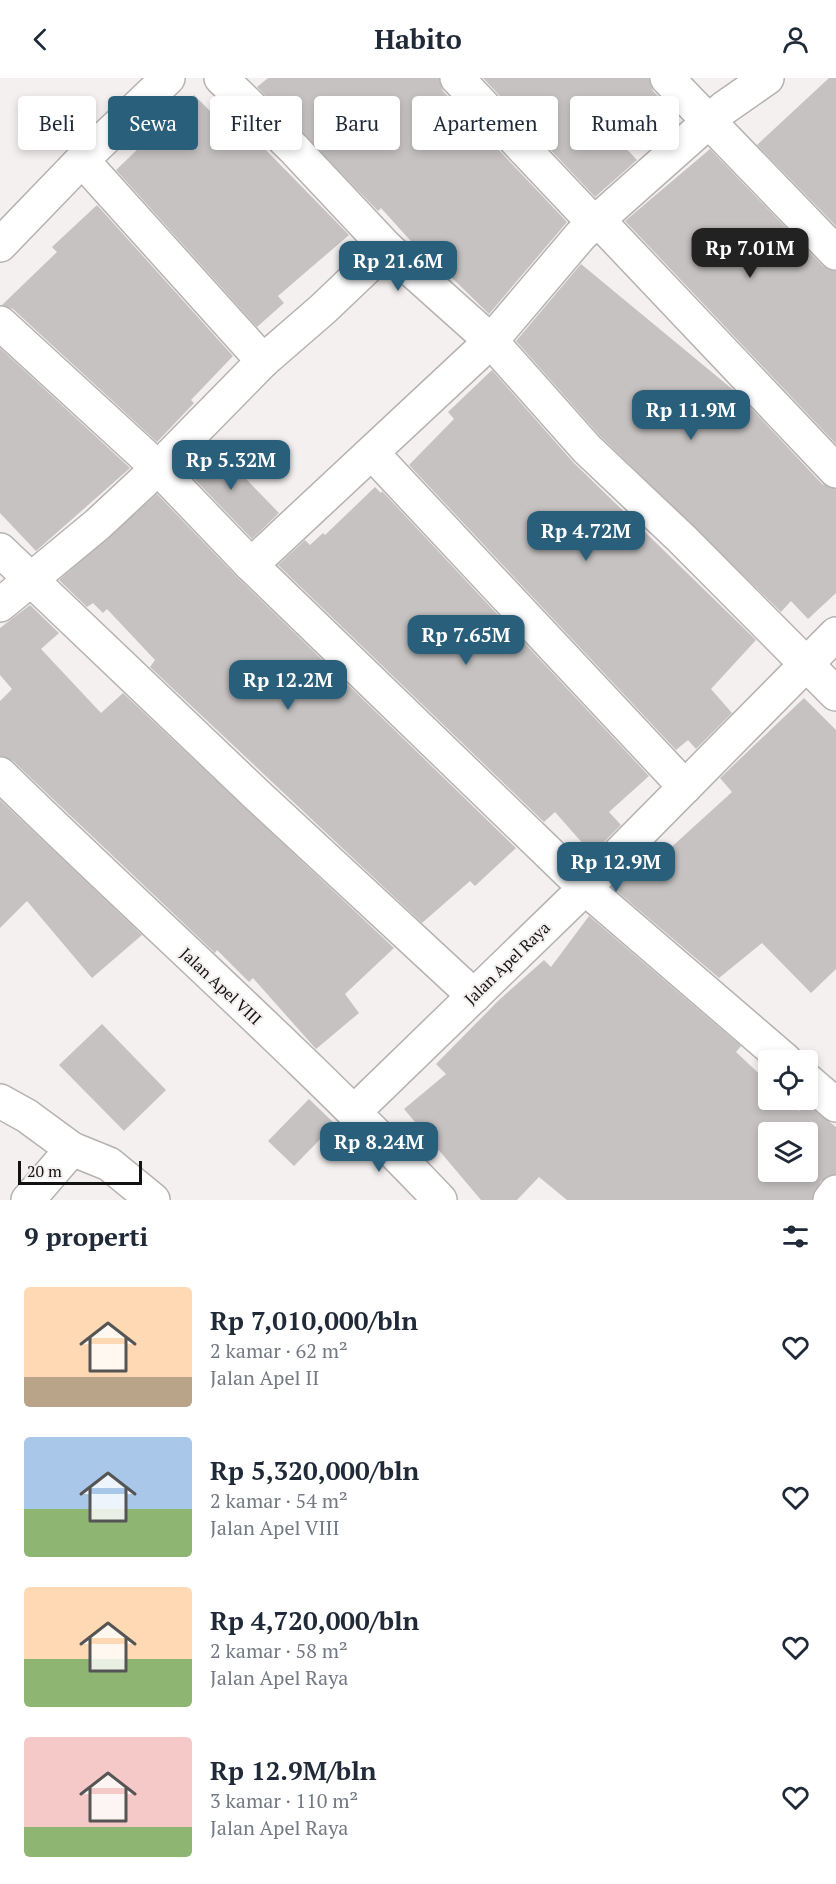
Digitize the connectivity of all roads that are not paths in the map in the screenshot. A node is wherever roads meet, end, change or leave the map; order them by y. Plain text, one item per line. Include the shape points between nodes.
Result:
1 (168, 78) edge
2 (221, 78) edge
3 (457, 78) edge
4 (667, 78) edge
5 (767, 78) edge
6 (709, 121) junction
7 (82, 160) junction
8 (596, 221) junction
9 (0, 244) edge
10 (387, 248) junction
11 (836, 253) edge
12 (0, 322) edge
13 (491, 341) junction
14 (263, 361) junction
15 (372, 453) junction
16 (158, 468) junction
17 (836, 471) edge
18 (0, 550) edge
19 (251, 565) junction
20 (31, 580) junction
21 (0, 605) edge
22 (836, 634) edge
23 (806, 665) junction
24 (836, 694) edge
25 (0, 774) edge
26 (685, 787) junction
27 (585, 888) junction
28 (474, 996) junction
29 (773, 1050) edge
30 (818, 1089) edge
31 (0, 1101) edge
32 (836, 1105) edge
33 (356, 1112) junction
34 (72, 1149) junction
35 (836, 1192) edge
36 (28, 1200) edge
37 (153, 1200) edge
38 (440, 1200) edge
39 (830, 1200) edge

1 - 7 street
2 - 10 street
3 - 8 street
4 - 6 street
5 - 6 street
6 - 8 street
6 - 11 street
7 - 9 street
7 - 14 street
8 - 13 street
8 - 17 street
10 - 13 street
10 - 14 street
12 - 16 street
13 - 15 street
13 - 23 street via 587,449
14 - 16 street
15 - 19 street
15 - 26 street
16 - 19 street
16 - 20 street
18 - 20 street
19 - 27 street
20 - 21 street
20 - 28 street
22 - 23 street, Jalan Apel Raya
23 - 24 street
23 - 26 street, Jalan Apel Raya
25 - 33 street, Jalan Apel VIII
26 - 27 street, Jalan Apel Raya
27 - 28 street, Jalan Apel Raya
27 - 29 street
28 - 33 street, Jalan Apel Raya
30 - 32 street
31 - 34 street
33 - 38 street, Jalan Apel VIII
34 - 36 street
34 - 37 street via 109,1164
35 - 39 street

